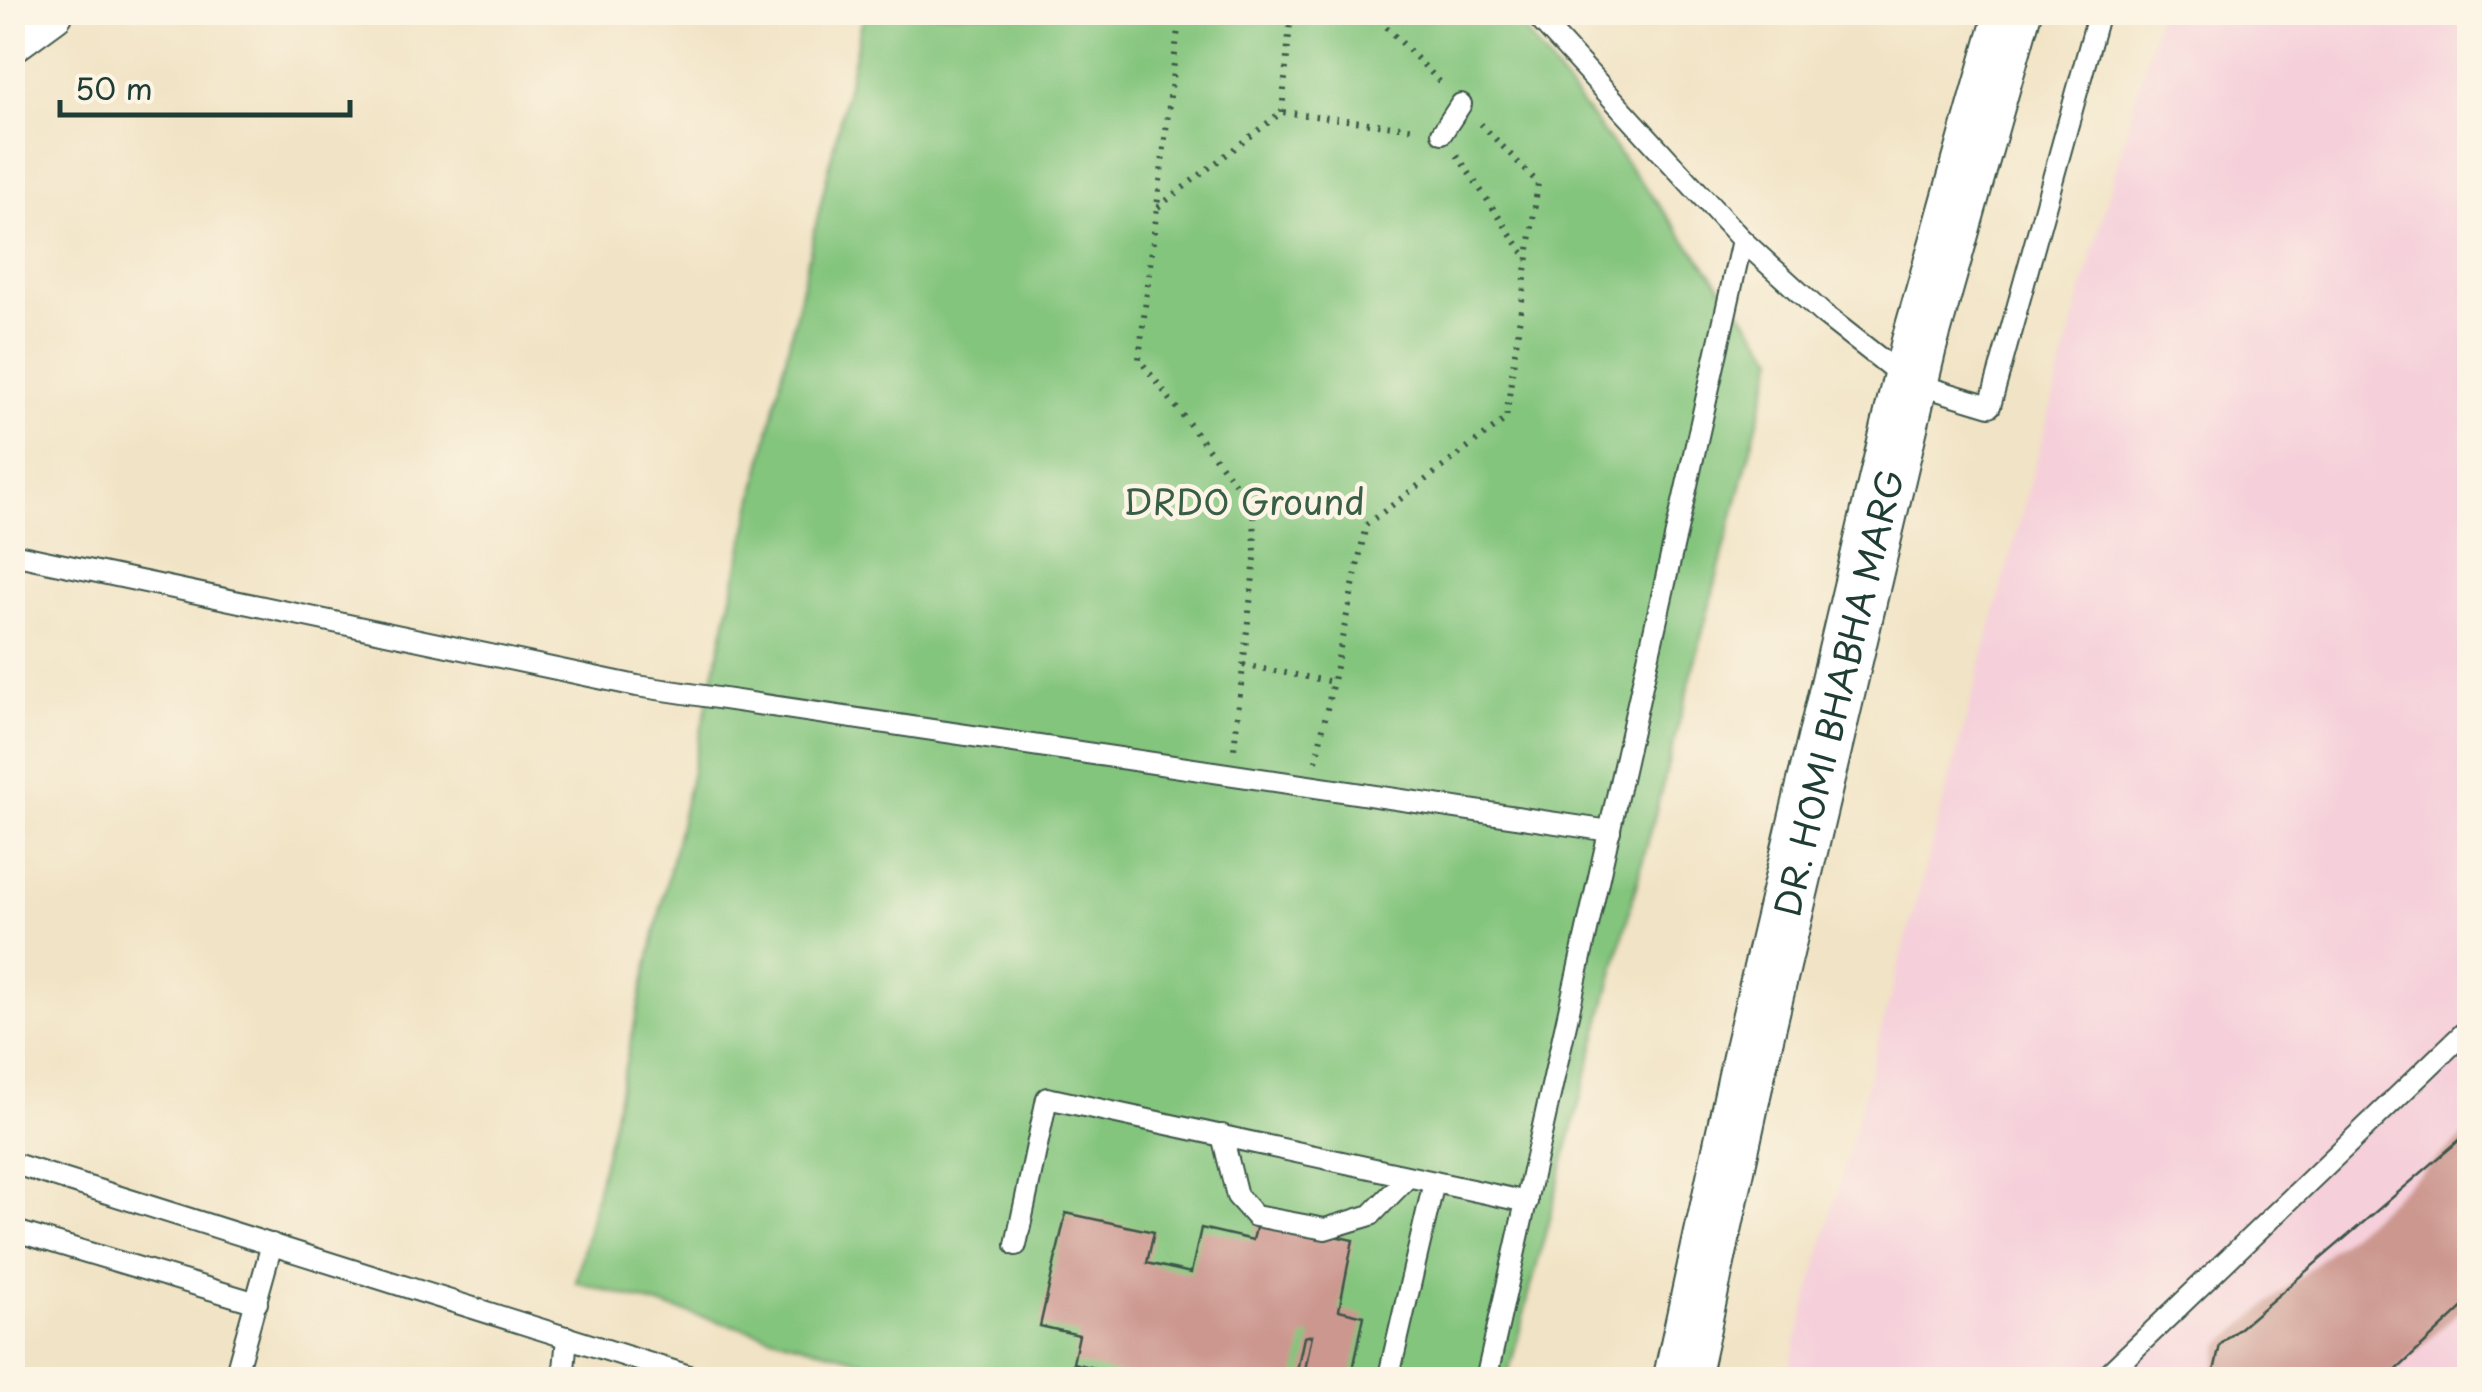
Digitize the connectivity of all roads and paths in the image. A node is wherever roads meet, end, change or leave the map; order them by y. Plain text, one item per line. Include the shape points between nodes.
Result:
1 (54, 12) edge
2 (1180, 12) edge
3 (1292, 12) edge
4 (1372, 12) edge
5 (1533, 12) edge
6 (2013, 12) edge
7 (2099, 12) edge
8 (12, 42) edge
9 (1462, 104) junction
10 (1282, 112) junction
11 (1442, 133) junction
12 (1157, 208) junction
13 (1742, 240) junction
14 (1528, 260) junction
15 (1910, 382) junction
16 (12, 554) edge
17 (1243, 665) junction
18 (1333, 682) junction
19 (1232, 775) junction
20 (1311, 787) junction
21 (1610, 831) junction
22 (2470, 1027) edge
23 (1222, 1136) junction
24 (12, 1163) edge
25 (1408, 1177) junction
26 (1434, 1182) junction
27 (1527, 1202) junction
28 (12, 1230) edge
29 (272, 1244) junction
30 (1016, 1245) dead end
31 (256, 1303) junction
32 (568, 1338) junction
33 (234, 1380) edge
34 (562, 1380) edge
35 (702, 1380) edge
36 (1388, 1380) edge
37 (1486, 1380) edge
38 (1680, 1380) edge
39 (2102, 1380) edge

1 - 8 street
2 - 12 path
3 - 10 path
4 - 9 path
5 - 13 lane
6 - 15 main road, DR. HOMI BHABHA MARG
7 - 15 lane via 1990,406
9 - 11 lane
9 - 14 path via 1538,183
10 - 11 path
10 - 12 path
11 - 14 path
12 - 17 path via 1140,359 1254,508
13 - 15 lane
13 - 21 lane
14 - 18 path via 1506,419 1366,525
15 - 38 main road, DR. HOMI BHABHA MARG
16 - 19 lane via 637,686
17 - 18 path
17 - 19 path
18 - 20 path
19 - 20 lane
20 - 21 lane
21 - 27 lane
22 - 39 lane
23 - 25 lane
23 - 25 lane via 1237,1196 1255,1216 1324,1229 1371,1215
23 - 30 lane via 1047,1098
24 - 29 lane
25 - 26 lane
26 - 27 lane
26 - 36 lane
27 - 37 lane
28 - 31 lane
29 - 31 lane
29 - 32 lane
31 - 33 lane
32 - 34 lane
32 - 35 lane

